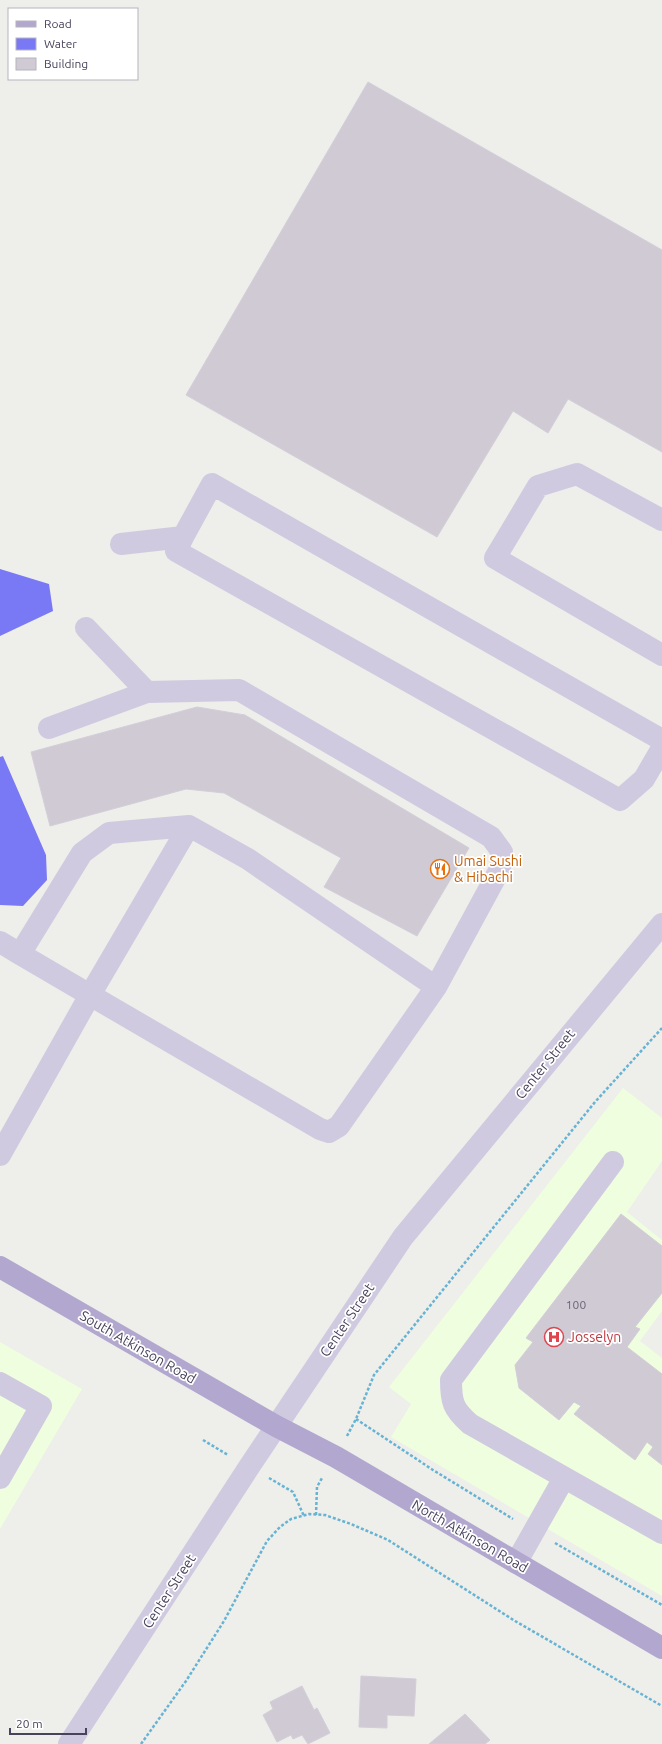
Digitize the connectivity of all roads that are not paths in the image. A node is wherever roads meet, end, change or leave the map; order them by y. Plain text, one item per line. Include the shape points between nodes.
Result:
1 (662, 520) edge
2 (183, 537) junction
3 (121, 544) dead end
4 (86, 628) dead end
5 (662, 655) edge
6 (147, 692) junction
7 (49, 728) dead end
8 (662, 740) edge
9 (662, 748) edge
10 (189, 826) junction
11 (662, 924) edge
12 (0, 942) edge
13 (20, 954) junction
14 (436, 987) junction
15 (90, 995) junction
16 (0, 1155) edge
17 (613, 1162) dead end
18 (0, 1267) edge
19 (0, 1383) edge
20 (276, 1426) junction
21 (0, 1478) edge
22 (564, 1478) junction
23 (662, 1533) edge
24 (516, 1563) junction
25 (662, 1648) edge
26 (69, 1744) edge

1 - 5 street via 577,474 538,486 495,558
2 - 3 street
2 - 8 street via 212,484
2 - 9 street via 176,551 620,800 644,779
4 - 6 street
6 - 7 street
6 - 14 street via 239,690 491,837 502,852 500,869
10 - 13 street via 109,833 82,853
10 - 14 street via 248,859
10 - 15 street
11 - 20 street, Center Street via 403,1237
12 - 13 street
13 - 15 street
14 - 15 street via 339,1126 329,1132
15 - 16 street
17 - 22 street via 451,1380 451,1399 460,1415 470,1424
18 - 20 main road, South Atkinson Road
19 - 21 street via 41,1406
20 - 24 main road, North Atkinson Road via 336,1457
20 - 26 street, Center Street
22 - 23 street
22 - 24 street
24 - 25 main road, North Atkinson Road

